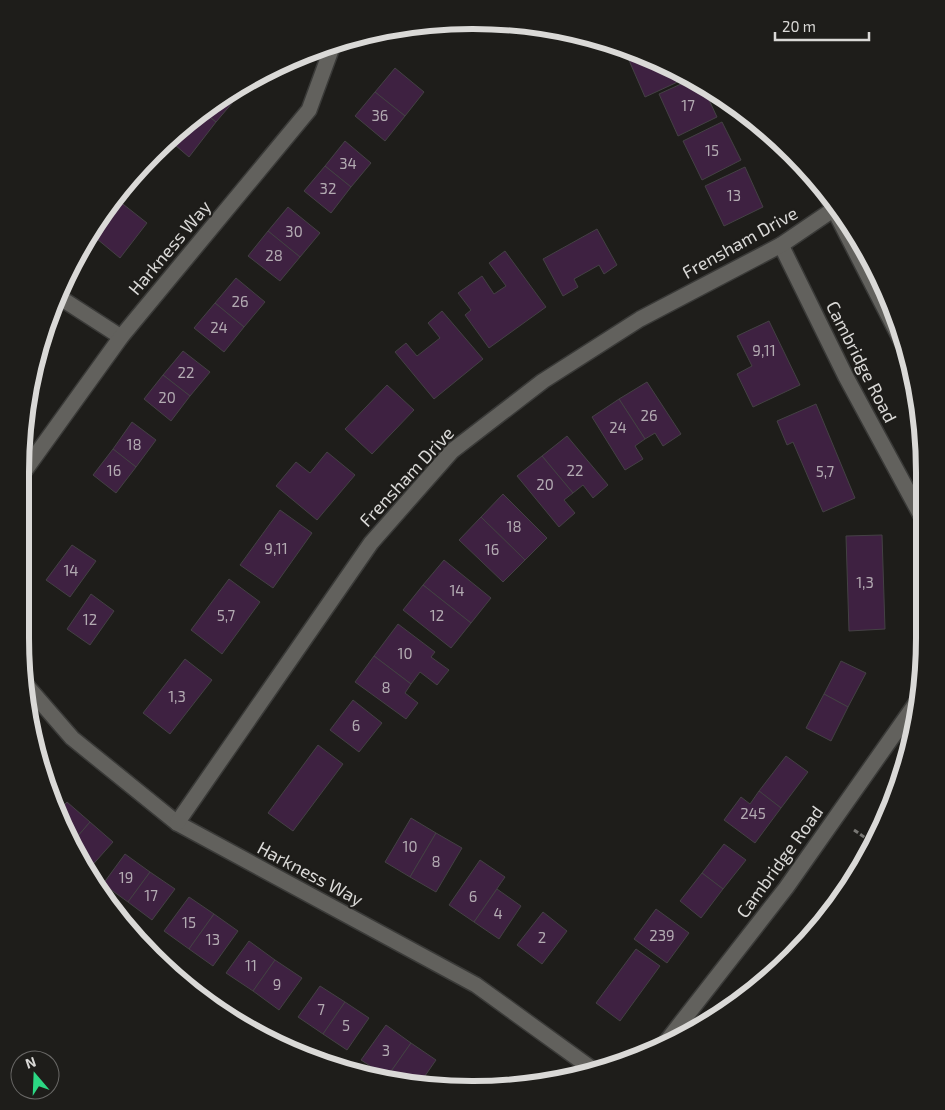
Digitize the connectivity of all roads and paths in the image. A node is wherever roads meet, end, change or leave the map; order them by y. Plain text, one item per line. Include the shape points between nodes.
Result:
1 (330, 52) edge
2 (831, 211) edge
3 (849, 239) edge
4 (781, 246) junction
5 (64, 300) edge
6 (882, 303) edge
7 (120, 337) junction
8 (29, 464) edge
9 (916, 506) edge
10 (33, 693) edge
11 (910, 712) edge
12 (836, 818) junction
13 (177, 823) junction
14 (869, 837) edge
15 (673, 1033) edge
16 (588, 1066) edge

1 - 7 street, Harkness Way via 309,110
2 - 4 street, Frensham Drive
3 - 6 street
4 - 9 street, Cambridge Road via 846,377
4 - 13 street, Frensham Drive via 640,319 543,381 452,451 371,543
5 - 7 street
7 - 8 street, Harkness Way
10 - 13 street, Harkness Way via 72,738
11 - 12 street, Cambridge Road
12 - 14 path via 867,839
12 - 15 street, Cambridge Road
13 - 16 street, Harkness Way via 476,985

